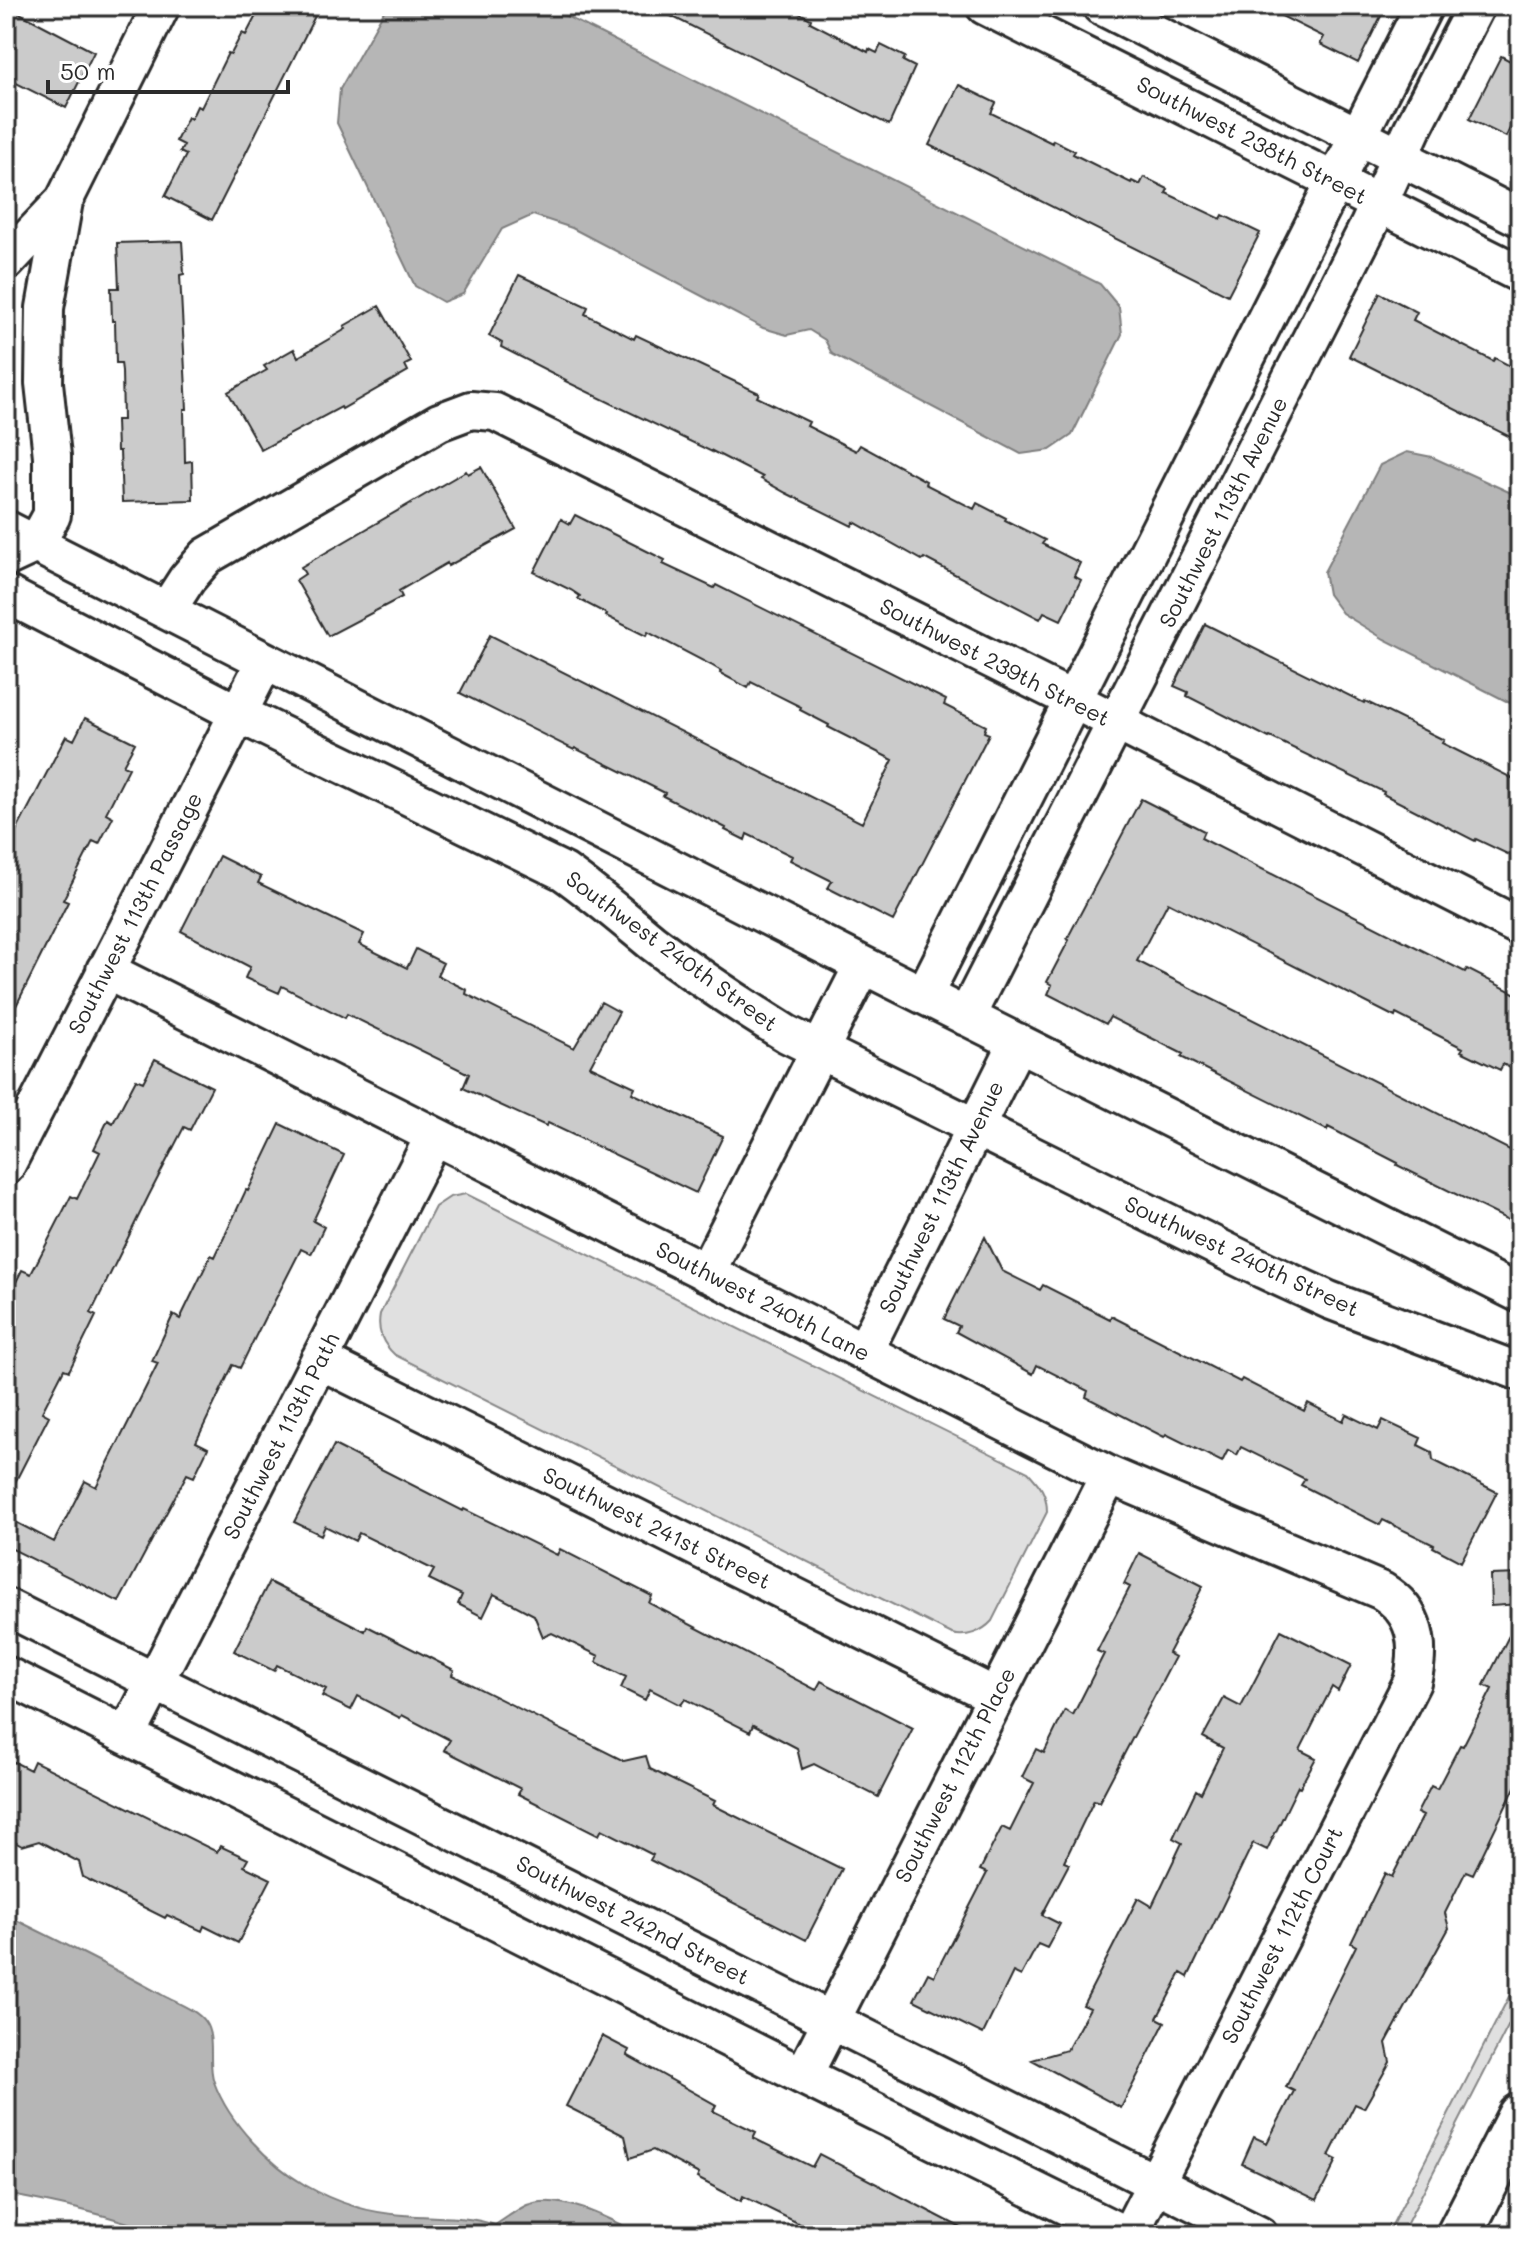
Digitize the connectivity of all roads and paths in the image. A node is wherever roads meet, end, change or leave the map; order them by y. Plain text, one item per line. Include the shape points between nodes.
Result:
1 (985, 6) edge
2 (1101, 6) edge
3 (1424, 6) edge
4 (1476, 6) edge
5 (147, 10) edge
6 (1358, 136) junction
7 (1399, 158) junction
8 (1335, 182) junction
9 (64, 201) junction
10 (1378, 203) junction
11 (1520, 218) edge
12 (6, 262) edge
13 (1520, 274) edge
14 (6, 277) edge
15 (45, 308) junction
16 (16, 544) edge
17 (6, 594) edge
18 (167, 610) junction
19 (265, 661) junction
20 (1073, 700) junction
21 (237, 713) junction
22 (1116, 723) junction
23 (1520, 927) edge
24 (863, 965) junction
25 (105, 970) junction
26 (924, 995) junction
27 (966, 1017) junction
28 (1018, 1042) junction
29 (820, 1050) junction
30 (975, 1128) junction
31 (434, 1136) junction
32 (6, 1166) edge
33 (706, 1273) junction
34 (1520, 1294) edge
35 (864, 1352) junction
36 (319, 1360) junction
37 (1520, 1372) edge
38 (1109, 1475) junction
39 (6, 1607) edge
40 (1413, 1630) joint
41 (6, 1675) edge
42 (155, 1681) junction
43 (995, 1696) junction
44 (127, 1736) junction
45 (831, 2020) junction
46 (803, 2076) junction
47 (1520, 2116) edge
48 (1155, 2184) junction
49 (1127, 2235) edge
50 (1259, 2235) edge
51 (1459, 2235) edge

1 - 8 street, Southwest 238th Street
2 - 6 street
3 - 6 street
4 - 7 street, Southwest 113th Avenue
5 - 9 street
6 - 7 street
6 - 8 street
7 - 10 street, Southwest 113th Avenue
7 - 11 street
8 - 10 street, Southwest 238th Street
8 - 20 street
9 - 12 street
9 - 15 street
10 - 13 street, Southwest 238th Street
10 - 22 street, Southwest 113th Avenue
14 - 15 street via 29,284
15 - 16 street via 52,515
16 - 18 street
17 - 21 street, Southwest 240th Street
18 - 19 street
18 - 20 street, Southwest 239th Street via 207,556 439,422 465,411 487,410
19 - 21 street, Southwest 113th Passage
19 - 24 street
20 - 22 street, Southwest 239th Street
20 - 26 street
21 - 25 street, Southwest 113th Passage
21 - 29 street, Southwest 240th Street via 564,872 739,1005
22 - 23 street, Southwest 239th Street
22 - 27 street, Southwest 113th Avenue
24 - 26 street
24 - 29 street
25 - 31 street, Southwest 240th Lane
25 - 32 street, Southwest 113th Passage
26 - 27 street
27 - 28 street
28 - 30 street, Southwest 113th Avenue
28 - 34 street
29 - 30 street, Southwest 240th Street
29 - 33 street
30 - 35 street, Southwest 113th Avenue
30 - 37 street, Southwest 240th Street via 1316,1294
31 - 33 street, Southwest 240th Lane
31 - 36 street, Southwest 113th Path
33 - 35 street, Southwest 240th Lane
35 - 38 street, Southwest 240th Lane
36 - 42 street, Southwest 113th Path
36 - 43 street, Southwest 241st Street
38 - 40 street, Southwest 240th Lane via 1382,1591 1402,1607
38 - 43 street, Southwest 112th Place
39 - 42 street, Southwest 242nd Street
40 - 48 street, Southwest 112th Court via 1418,1661 1412,1682
41 - 44 street
42 - 44 street, Southwest 113th Path
42 - 45 street, Southwest 242nd Street
43 - 45 street, Southwest 112th Place
44 - 46 street
45 - 46 street, Southwest 112th Place
45 - 48 street, Southwest 242nd Street
46 - 49 street
47 - 51 main road
48 - 49 street, Southwest 112th Court
48 - 50 street, Southwest 242nd Street

